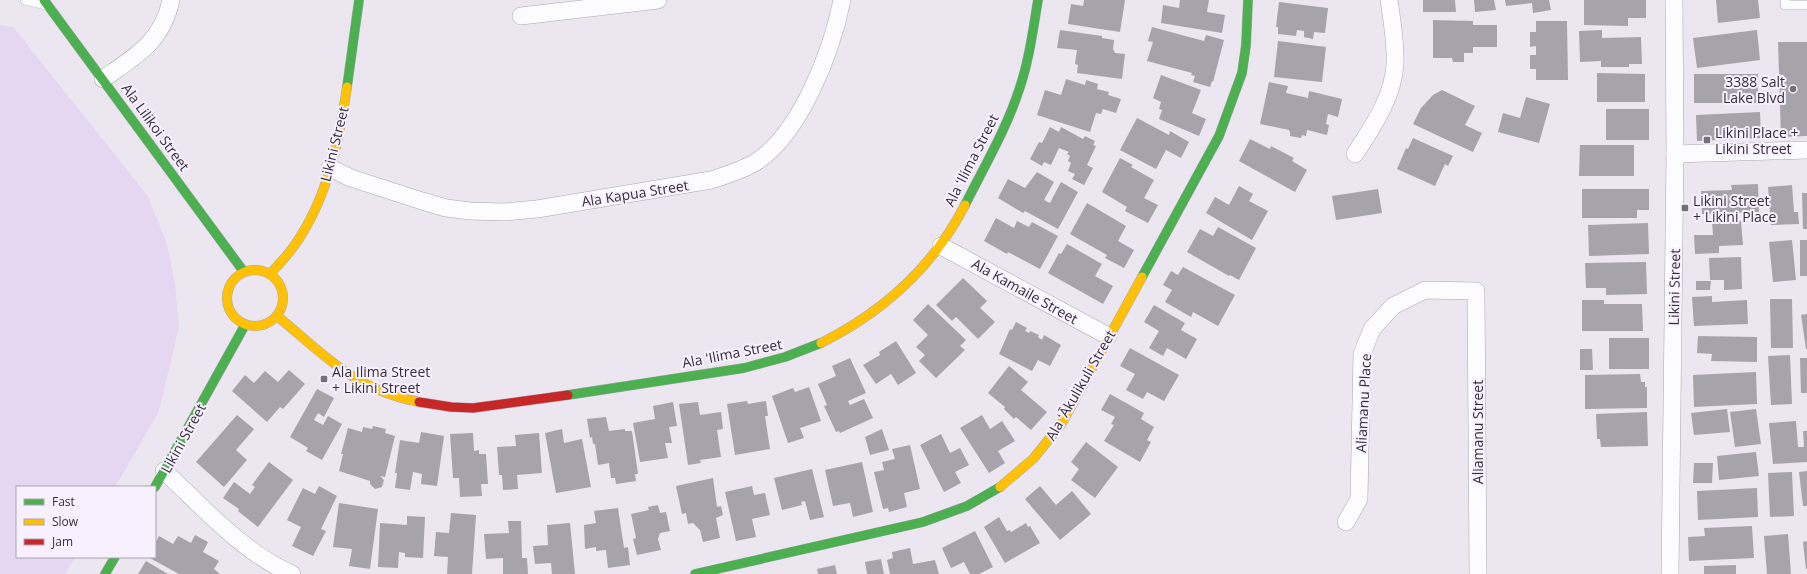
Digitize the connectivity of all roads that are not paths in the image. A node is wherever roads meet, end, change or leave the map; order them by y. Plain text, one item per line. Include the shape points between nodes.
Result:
1 (25, 0) edge
2 (171, 0) edge
3 (359, 0) edge
4 (658, 0) edge
5 (842, 0) edge
6 (1038, 0) edge
7 (1248, 0) edge
8 (1389, 0) edge
9 (1674, 0) edge
10 (1785, 0) edge
11 (46, 3) edge
12 (1807, 5) edge
13 (521, 16) dead end
14 (103, 79) junction
15 (1807, 150) edge
16 (1355, 154) dead end
17 (1675, 154) junction
18 (330, 168) junction
19 (941, 246) junction
20 (244, 272) junction
21 (270, 274) junction
22 (1476, 291) joint
23 (277, 316) junction
24 (245, 325) junction
25 (1108, 336) junction
26 (164, 471) junction
27 (156, 486) edge
28 (1346, 522) dead end
29 (114, 558) edge
30 (105, 574) edge
31 (292, 574) edge
32 (696, 574) edge
33 (1478, 574) edge
34 (1670, 574) edge

1 - 11 lane
2 - 14 street via 167,17 158,34 145,49
3 - 18 street, Likini Street via 342,118
4 - 13 street
5 - 18 street, Ala Kapua Street via 822,67 795,122 775,146 757,161 734,173 711,180 537,209 504,212 446,208 351,178
6 - 19 street, Ala ʻIlima Street via 1027,59 1011,111
7 - 25 street, Ala ʻĀkulikuli Street via 1242,73 1219,136
8 - 16 street via 1395,44 1392,82 1376,120
9 - 17 street, Likini Street
10 - 12 lane via 1785,5
11 - 14 street, Ala Lilikoi Street
14 - 20 street, Ala Lilikoi Street
15 - 17 street
17 - 34 street, Likini Street
18 - 21 street, Likini Street via 301,236 286,258
19 - 23 street, Ala ʻIlima Street via 921,271 872,313 823,343 800,352 744,368 489,406 443,407 417,402 366,385 336,367
19 - 25 street, Ala Kamaile Street
20 - 21 street via 262,270
20 - 24 street via 230,285 227,303 233,316
21 - 23 street via 277,280 284,298
22 - 28 street, Aliamanu Place via 1425,290 1393,306 1372,329 1362,354 1359,499
22 - 33 street, Aliamanu Street
23 - 24 street via 262,326
24 - 26 street, Likini Street
25 - 32 street, Ala ʻĀkulikuli Street via 1062,422 1047,443 1018,474 988,497 962,509 922,522
26 - 27 street, Likini Street
26 - 31 street via 236,538 277,568
29 - 30 street

